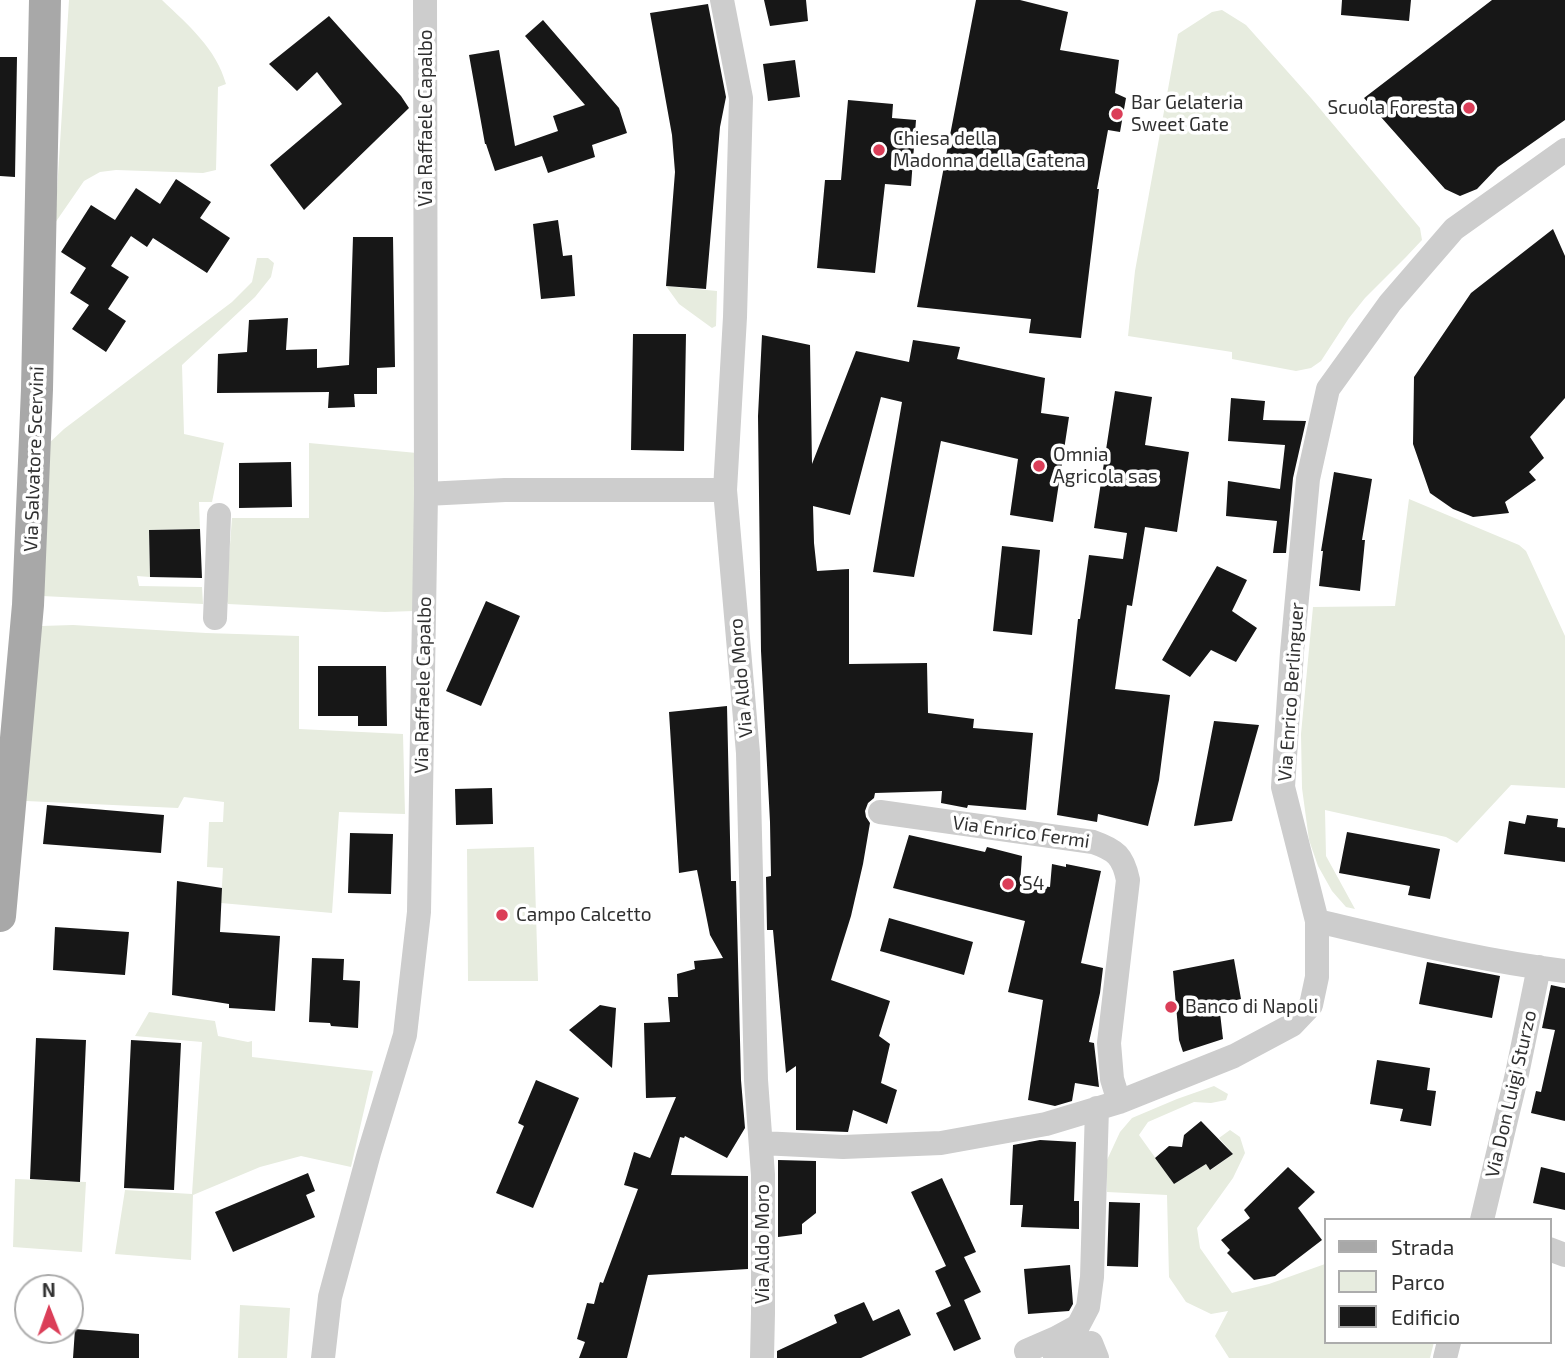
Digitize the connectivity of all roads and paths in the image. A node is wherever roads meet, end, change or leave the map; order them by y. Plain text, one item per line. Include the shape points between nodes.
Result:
1 (45, 0) edge
2 (425, 0) edge
3 (722, 0) edge
4 (1565, 150) edge
5 (725, 490) junction
6 (426, 494) junction
7 (219, 515) dead end
8 (215, 618) dead end
9 (880, 812) dead end
10 (0, 916) edge
11 (1317, 921) junction
12 (1539, 968) junction
13 (1565, 971) edge
14 (1108, 1105) junction
15 (761, 1143) junction
16 (1482, 1218) edge
17 (1026, 1351) dead end
18 (323, 1358) edge
19 (762, 1358) edge
20 (1055, 1358) edge
21 (1097, 1358) edge

1 - 10 main road, Via Salvatore Scervini via 28,606
2 - 6 street, Via Raffaele Capalbo
3 - 5 street, Via Aldo Moro via 741,98
4 - 11 street, Via Enrico Berlinguer via 1454,229 1390,303 1328,389 1308,479 1283,787
5 - 6 street
5 - 15 street, Via Aldo Moro via 748,753
6 - 18 street, Via Raffaele Capalbo via 419,912 407,1021 330,1297
7 - 8 street
9 - 14 street, Via Enrico Fermi via 1093,842 1118,854 1128,880 1109,1043 1112,1079
11 - 12 street
11 - 14 street, Via Enrico Berlinguer via 1317,977 1311,1005 1292,1025 1234,1056
12 - 13 street
12 - 16 street, Via Don Luigi Sturzo
14 - 15 street, Via Enrico Berlinguer via 1046,1124 941,1143 843,1147
14 - 17 street, Via Enrico Fermi via 1088,1307 1078,1326
15 - 19 street, Via Aldo Moro
20 - 21 street via 1091,1343

